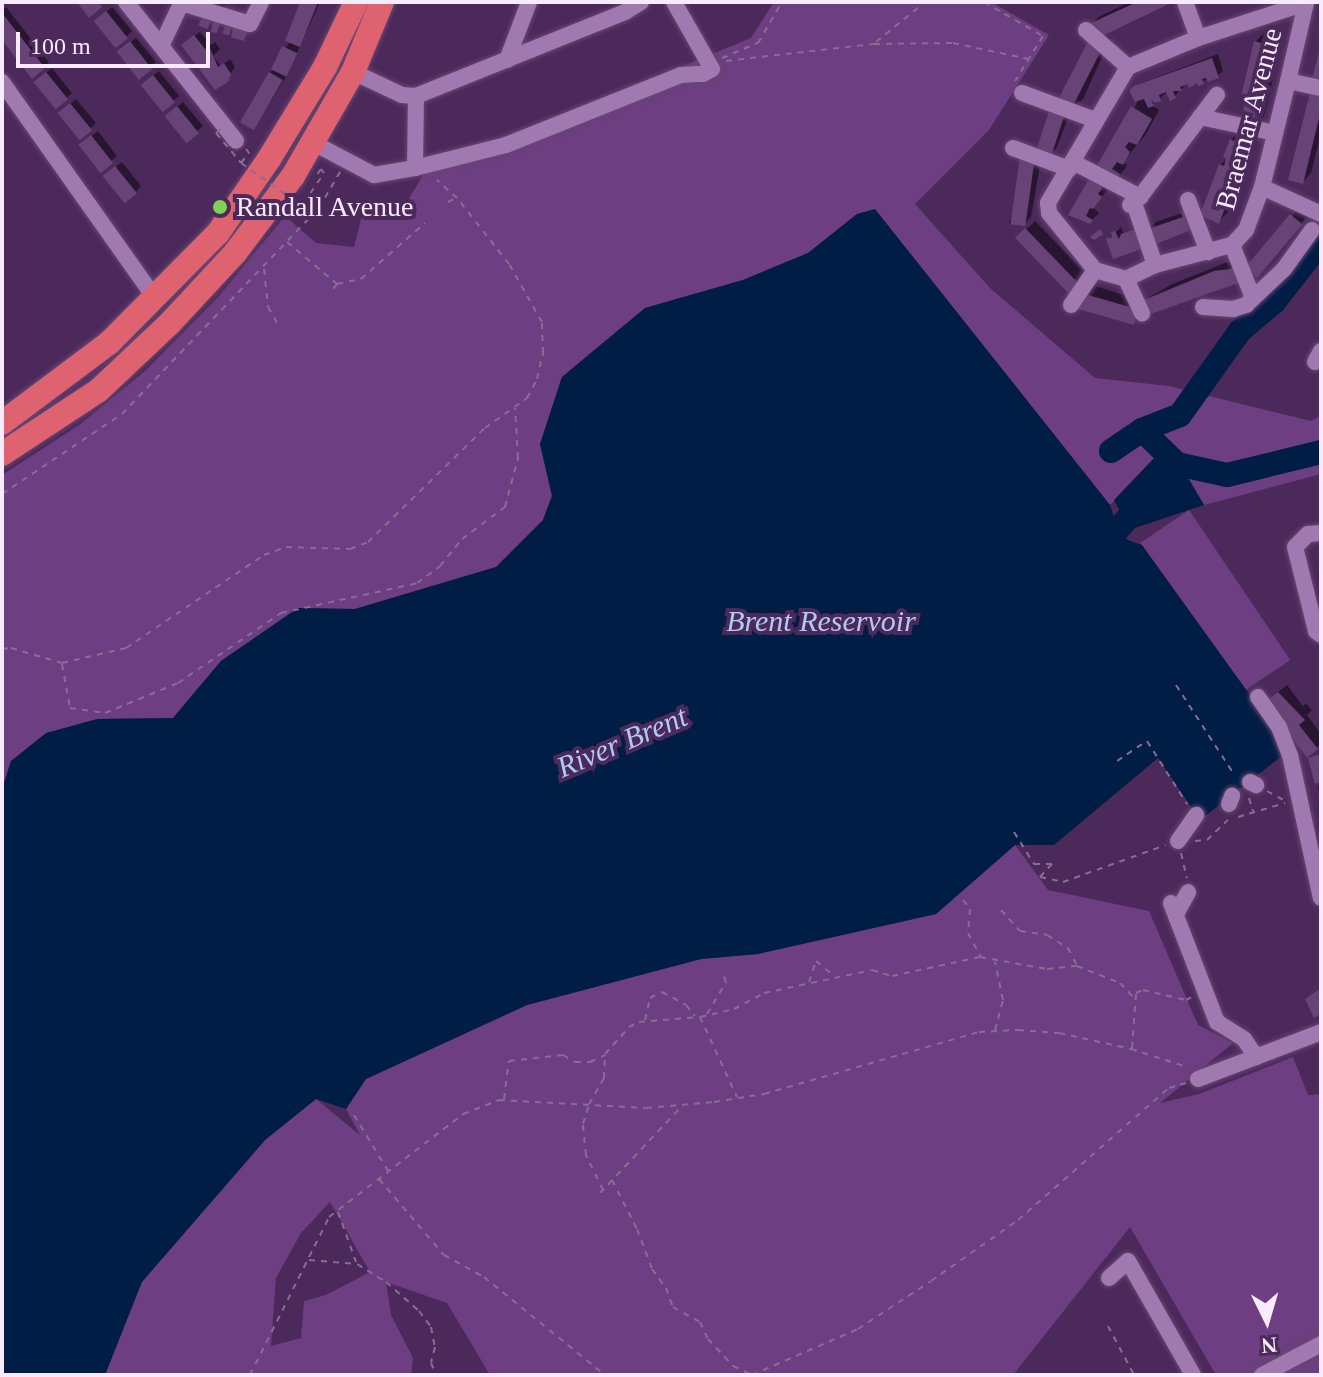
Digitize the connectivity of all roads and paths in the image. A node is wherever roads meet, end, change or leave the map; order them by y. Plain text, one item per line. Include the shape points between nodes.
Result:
1 (126, 2) edge
2 (261, 2) edge
3 (356, 2) edge
4 (382, 2) edge
5 (529, 2) edge
6 (641, 2) edge
7 (674, 2) edge
8 (782, 2) edge
9 (925, 2) edge
10 (984, 2) edge
11 (1185, 2) edge
12 (1306, 2) edge
13 (182, 3) edge
14 (1086, 30) dead end
15 (1198, 38) junction
16 (874, 44) junction
17 (161, 46) junction
18 (1028, 59) junction
19 (507, 60) junction
20 (709, 63) junction
21 (1128, 67) junction
22 (353, 72) junction
23 (1288, 81) junction
24 (2, 82) edge
25 (1321, 88) edge
26 (1022, 93) joint
27 (1217, 95) dead end
28 (416, 96) junction
29 (1200, 117) junction
30 (1095, 120) junction
31 (221, 129) dead end
32 (1275, 133) junction
33 (240, 144) joint
34 (323, 148) dead end
35 (1013, 148) dead end
36 (347, 161) junction
37 (241, 163) junction
38 (1071, 165) junction
39 (415, 168) junction
40 (1262, 187) junction
41 (457, 198) junction
42 (1134, 200) junction
43 (1188, 200) dead end
44 (448, 202) dead end
45 (288, 207) dead end
46 (1321, 214) edge
47 (425, 223) dead end
48 (1312, 230) dead end
49 (287, 241) junction
50 (1232, 245) junction
51 (1208, 252) junction
52 (1155, 265) junction
53 (264, 266) junction
54 (1095, 270) junction
55 (1126, 279) junction
56 (337, 284) junction
57 (332, 290) dead end
58 (155, 298) junction
59 (1253, 298) junction
60 (1071, 305) dead end
61 (1203, 307) dead end
62 (1142, 314) dead end
63 (280, 328) dead end
64 (514, 406) junction
65 (5, 416) edge
66 (2, 454) edge
67 (2, 494) edge
68 (1321, 533) edge
69 (1321, 635) edge
70 (2, 649) edge
71 (62, 663) junction
72 (1176, 685) dead end
73 (1258, 697) dead end
74 (1117, 761) dead end
75 (1299, 799) junction
76 (1254, 812) junction
77 (1196, 816) joint
78 (1014, 832) dead end
79 (1178, 841) junction
80 (1188, 892) joint
81 (1321, 898) edge
82 (963, 900) dead end
83 (1001, 910) dead end
84 (980, 957) junction
85 (995, 961) junction
86 (1077, 966) junction
87 (722, 971) dead end
88 (836, 978) junction
89 (808, 984) junction
90 (1205, 992) junction
91 (1135, 999) junction
92 (706, 1015) junction
93 (698, 1017) junction
94 (644, 1022) junction
95 (995, 1031) junction
96 (1321, 1032) edge
97 (1131, 1049) junction
98 (605, 1054) junction
99 (1256, 1057) junction
100 (1194, 1074) junction
101 (737, 1098) junction
102 (504, 1100) junction
103 (589, 1104) junction
104 (682, 1105) junction
105 (354, 1115) dead end
106 (388, 1171) junction
107 (379, 1179) junction
108 (612, 1180) junction
109 (338, 1210) junction
110 (307, 1260) junction
111 (357, 1264) junction
112 (1109, 1278) dead end
113 (1108, 1326) dead end
114 (1321, 1344) edge
115 (250, 1375) edge
116 (436, 1375) edge
117 (605, 1375) edge
118 (1134, 1375) edge
119 (1193, 1375) edge
120 (1262, 1375) edge

1 - 17 street
2 - 13 street via 250,24
3 - 58 highway via 325,67 269,159 218,233
4 - 22 highway
5 - 19 street
6 - 19 street
7 - 20 street
8 - 20 path via 758,43
9 - 16 path
10 - 18 path via 1043,36
11 - 15 street
12 - 15 street, Braemar Avenue
12 - 23 street, Braemar Avenue
13 - 17 street
14 - 21 street
15 - 21 street, Braemar Avenue
16 - 18 path via 953,43
16 - 20 path
17 - 33 street
18 - 26 path via 1010,88
19 - 28 street
20 - 39 street via 712,69 703,74 681,75 506,145
21 - 30 street
22 - 28 street via 402,95
22 - 66 highway via 293,176 235,253 99,390
23 - 25 street
23 - 32 street, Braemar Avenue
24 - 58 street
26 - 30 street
27 - 29 street
28 - 39 street
29 - 32 street
29 - 42 street
30 - 38 street
31 - 37 path, bridge via 216,133
32 - 40 street, Braemar Avenue
33 - 37 path via 249,153
34 - 36 street
35 - 38 street
36 - 39 street via 374,175
36 - 49 path via 319,208
37 - 45 path, bridge via 301,205 297,213
38 - 42 street
38 - 54 street via 1048,203 1049,213
39 - 41 path via 430,173
40 - 46 street
40 - 50 street, Braemar Avenue via 1246,230
41 - 44 path
41 - 64 path via 509,264 542,322 537,379 527,398
42 - 52 street
43 - 51 street
47 - 56 path via 361,279
48 - 59 street via 1284,269
49 - 53 path
49 - 56 path
50 - 51 street, Braemar Avenue
50 - 59 street
51 - 52 street, Braemar Avenue
52 - 55 street, Braemar Avenue
53 - 63 path via 268,307
53 - 67 path via 122,414
54 - 55 street
54 - 60 street
55 - 62 street
56 - 57 path
58 - 65 highway via 71,375
59 - 61 street via 1233,309
64 - 71 path via 368,542 350,549 286,547 264,555 126,648
64 - 71 path via 518,458 505,507 417,583 281,613 178,683 105,713 70,708
68 - 69 street via 1308,534 1295,547
70 - 71 path
72 - 76 path
73 - 75 street via 1279,727
74 - 77 path via 1147,741
75 - 76 path
75 - 81 street
76 - 79 path via 1226,820 1207,840
77 - 79 street
78 - 79 path via 1034,864 1052,864 1040,877 1063,882
79 - 80 path
80 - 90 street via 1174,909
82 - 84 path via 970,909 968,933
83 - 86 path via 1020,931 1047,935 1068,948
84 - 85 path
84 - 88 path via 892,976 872,970
85 - 86 path via 1047,969
85 - 95 path via 1003,1000
86 - 91 path via 1120,983
87 - 92 path via 726,982
88 - 89 path
88 - 89 path via 816,961
89 - 92 path via 764,993 734,1009
90 - 91 path via 1186,1000 1143,990
90 - 99 street via 1217,1022 1244,1039
91 - 97 path
92 - 93 path
93 - 94 path
93 - 94 path via 662,992 650,998
93 - 101 path
94 - 98 path via 629,1027
95 - 97 path via 1059,1033
95 - 101 path
96 - 99 street
97 - 100 path
98 - 102 path via 590,1062 563,1055 509,1061
98 - 103 path via 604,1078
99 - 100 street
100 - 108 path via 1169,1088 1018,1220 931,1281 858,1329 752,1375 733,1366 700,1322 673,1307
101 - 104 path
102 - 103 path
102 - 106 path via 463,1114
103 - 104 path
103 - 108 path via 583,1124 586,1155 602,1191
104 - 108 path
105 - 106 path
106 - 107 path
107 - 109 path
107 - 117 path via 444,1255 484,1277
109 - 110 path
109 - 111 path
110 - 111 path
110 - 115 path
111 - 116 path via 386,1282 429,1324
112 - 119 street via 1128,1261
113 - 118 path
114 - 120 street

